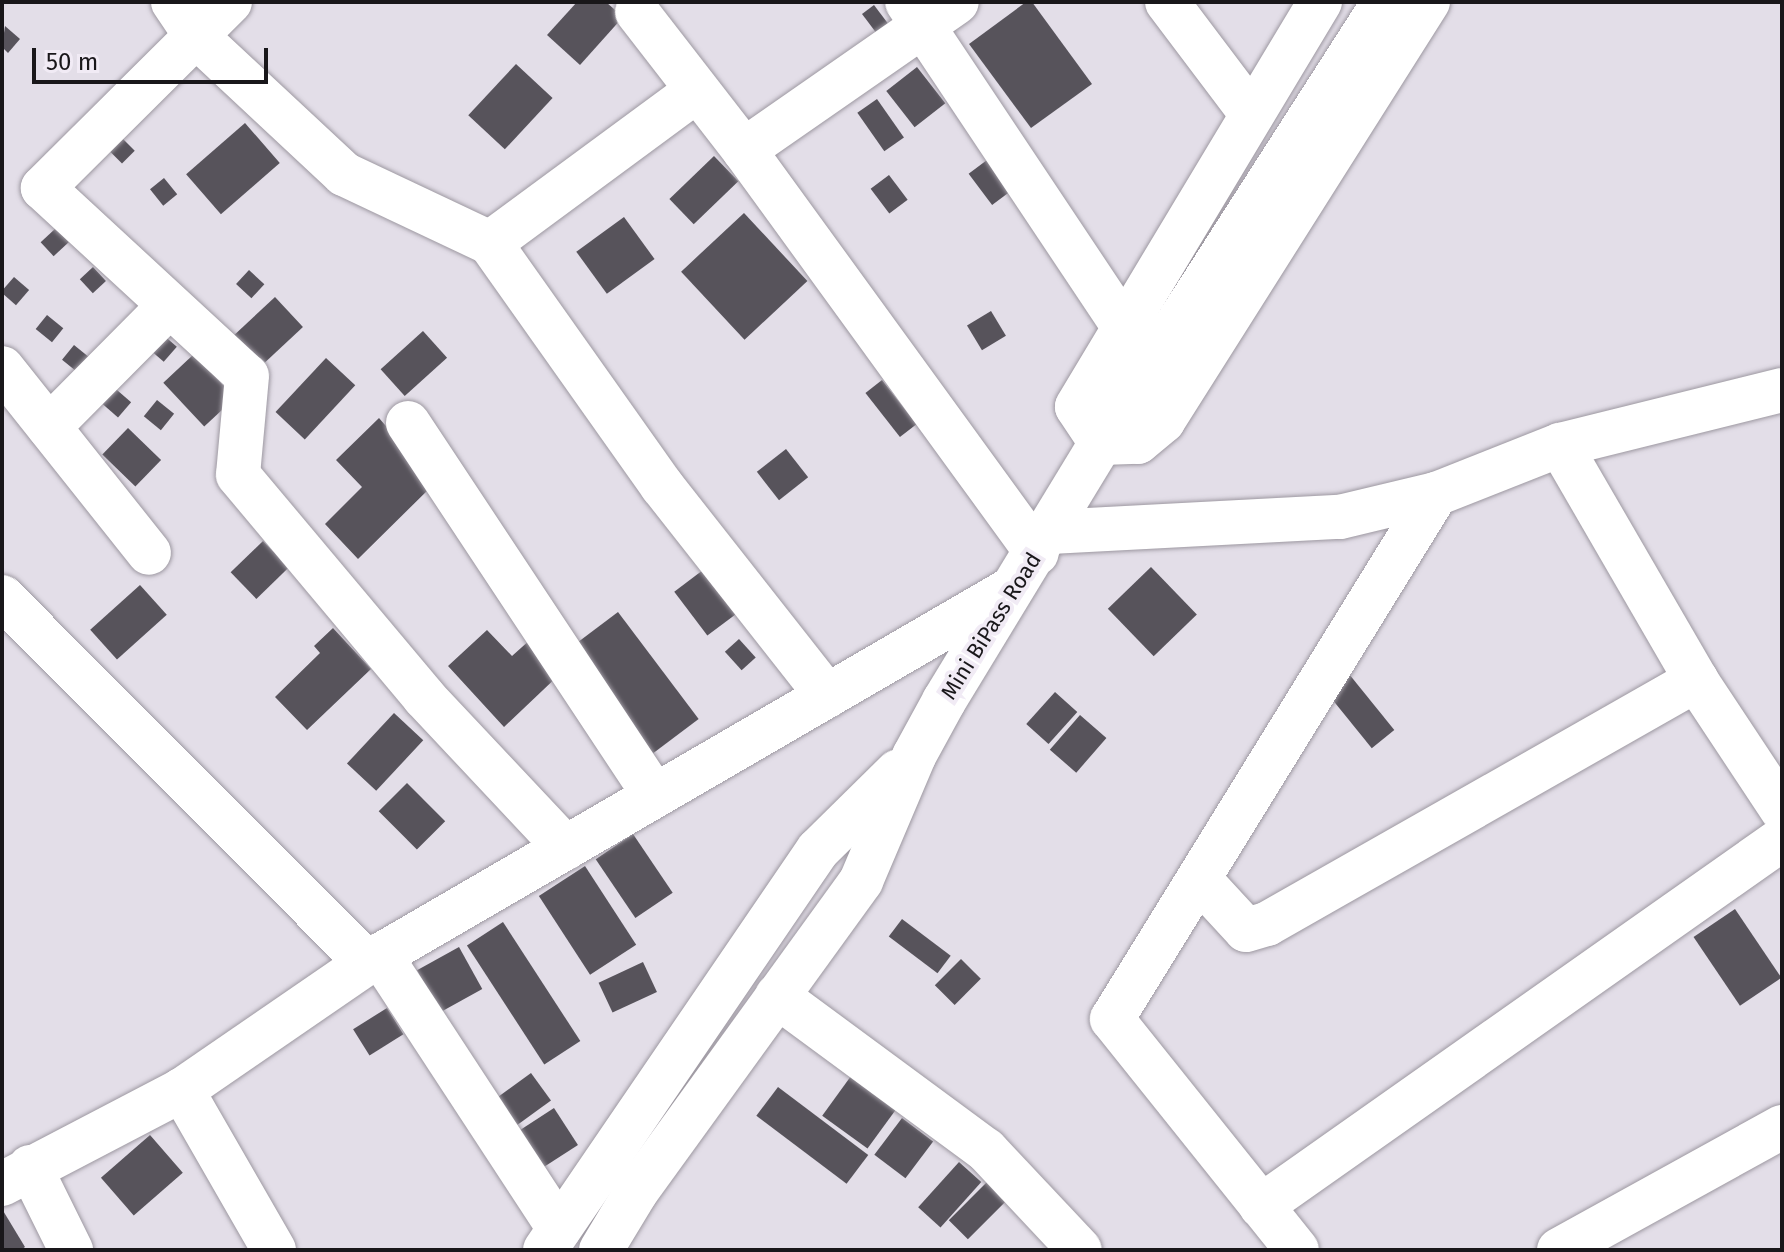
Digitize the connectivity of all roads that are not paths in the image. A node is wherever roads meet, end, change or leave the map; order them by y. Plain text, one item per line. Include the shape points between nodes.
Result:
1 (230, 2) edge
2 (1167, 2) edge
3 (1320, 2) edge
4 (1384, 2) edge
5 (1428, 2) edge
6 (929, 10) edge
7 (637, 12) dead end
8 (184, 19) edge
9 (695, 92) junction
10 (1252, 115) junction
11 (744, 150) junction
12 (490, 243) junction
13 (169, 306) junction
14 (1124, 327) junction
15 (2, 368) edge
16 (1782, 390) edge
17 (408, 423) dead end
18 (49, 427) junction
19 (1101, 443) junction
20 (1560, 445) junction
21 (1436, 494) junction
22 (149, 553) dead end
23 (1035, 557) junction
24 (2, 597) edge
25 (1696, 680) junction
26 (827, 696) junction
27 (914, 756) junction
28 (655, 796) junction
29 (1782, 810) edge
30 (1782, 839) edge
31 (566, 848) junction
32 (1199, 879) junction
33 (374, 959) junction
34 (777, 996) junction
35 (182, 1090) junction
36 (1776, 1142) edge
37 (16, 1176) edge
38 (1261, 1206) junction
39 (552, 1239) edge
40 (1567, 1248) edge
41 (71, 1250) edge
42 (274, 1250) edge
43 (601, 1250) edge
44 (1080, 1250) edge
45 (1297, 1250) edge

1 - 8 street
2 - 10 street
3 - 10 street
4 - 19 street, Mini BiPass Road
5 - 19 street via 1163,421 1138,442
6 - 11 street
6 - 14 street
7 - 9 street
8 - 12 street via 344,174
8 - 13 street via 43,188
9 - 11 street
9 - 12 street
10 - 14 street
11 - 23 street
12 - 26 street via 662,486
13 - 18 street
13 - 31 street via 247,376 238,475 424,697
14 - 19 street via 1077,407
15 - 18 street
16 - 20 street
17 - 28 street
18 - 22 street
19 - 23 street, Mini BiPass Road
20 - 21 street
20 - 25 street
21 - 23 street via 1340,517
21 - 32 street
23 - 26 street
23 - 27 street, Mini BiPass Road
24 - 33 street
25 - 29 street
25 - 32 street via 1267,924 1246,930
26 - 28 street
27 - 34 street, Mini BiPass Road via 861,881
27 - 39 street via 818,850
28 - 31 street
30 - 38 street
31 - 33 street
32 - 38 street via 1112,1019
33 - 35 street
33 - 39 street
34 - 43 street, Mini BiPass Road via 636,1192
34 - 44 street via 986,1150
35 - 37 street
35 - 42 street
36 - 40 street
37 - 41 street
38 - 45 street

